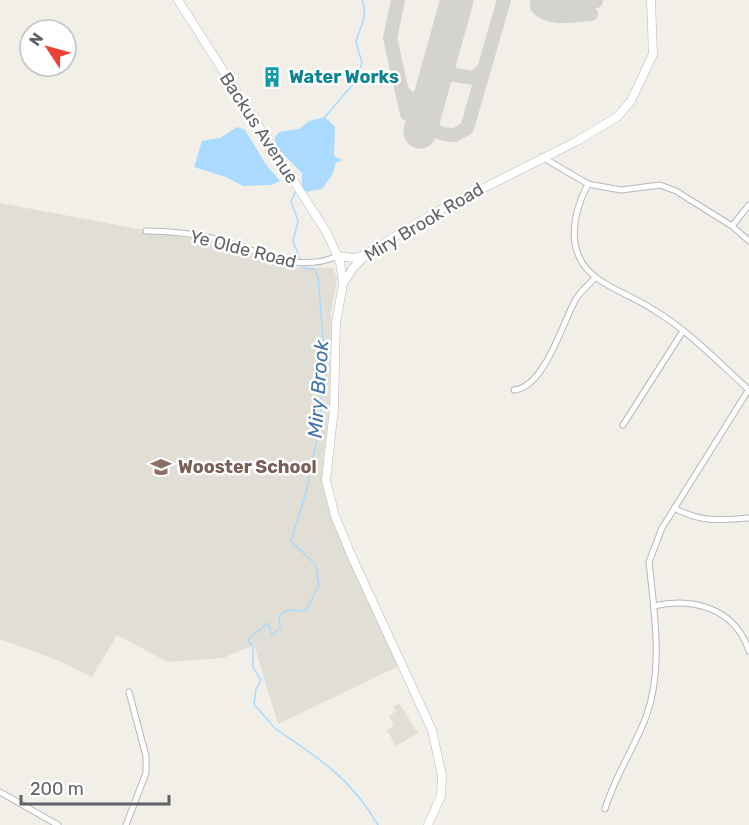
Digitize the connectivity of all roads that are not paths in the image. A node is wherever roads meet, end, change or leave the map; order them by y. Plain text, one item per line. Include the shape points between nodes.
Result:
1 (178, 0) edge
2 (651, 0) edge
3 (542, 157) junction
4 (588, 184) junction
5 (749, 205) edge
6 (732, 226) junction
7 (146, 231) dead end
8 (749, 241) edge
9 (368, 253) junction
10 (338, 256) junction
11 (595, 278) junction
12 (343, 284) junction
13 (683, 331) junction
14 (749, 389) edge
15 (514, 390) dead end
16 (623, 425) dead end
17 (674, 508) junction
18 (749, 518) edge
19 (653, 606) junction
20 (749, 651) edge
21 (129, 692) dead end
22 (0, 792) edge
23 (604, 808) dead end
24 (58, 825) edge
25 (126, 825) edge
26 (428, 825) edge

1 - 10 main road, Backus Avenue
2 - 3 main road, Miry Brook Road via 653,54 631,102 601,128
3 - 4 street
3 - 9 main road, Miry Brook Road via 440,209
4 - 6 street via 621,190 660,185
4 - 11 street via 578,205 573,238
5 - 6 street
6 - 8 street
7 - 10 street, Ye Olde Road via 214,239 282,262 301,263
9 - 10 main road via 354,258
9 - 12 main road, Miry Brook Road via 352,268
10 - 12 main road, Backus Avenue
11 - 13 street via 654,309
11 - 15 street via 577,297 538,374 521,389
12 - 26 main road, Miry Brook Road via 336,323 334,409 326,480 352,557 432,730 442,776 441,796
13 - 14 street
13 - 16 street
14 - 17 street
17 - 18 street via 696,519
17 - 19 street via 649,562
19 - 20 street via 703,604 741,633
19 - 23 street via 656,669 646,717
21 - 25 street via 146,756 146,773
22 - 24 street

